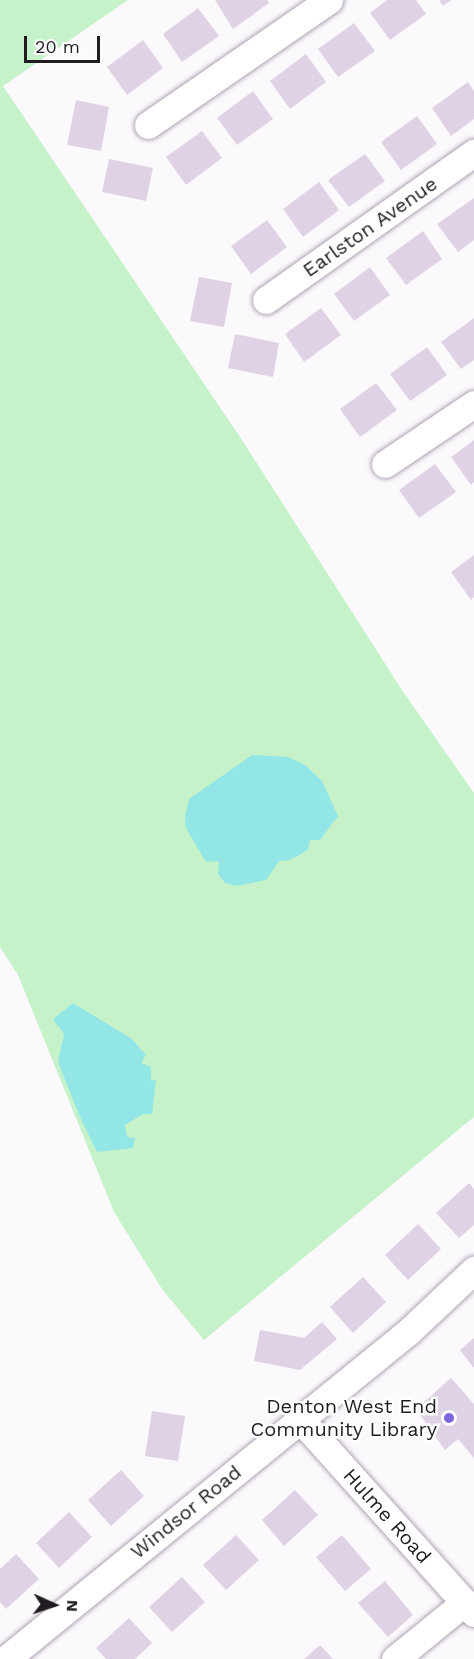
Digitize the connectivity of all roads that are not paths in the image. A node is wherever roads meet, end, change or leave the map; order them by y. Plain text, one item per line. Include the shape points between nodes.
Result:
1 (329, 0) edge
2 (148, 125) dead end
3 (474, 153) edge
4 (267, 300) dead end
5 (474, 404) edge
6 (385, 464) dead end
7 (474, 1270) edge
8 (299, 1418) junction
9 (469, 1607) edge
10 (6, 1659) edge
11 (395, 1659) edge

1 - 2 street
3 - 4 street, Earlston Avenue
5 - 6 street
7 - 8 street, Windsor Road via 408,1332
8 - 9 street, Hulme Road
8 - 10 street, Windsor Road
9 - 11 street

